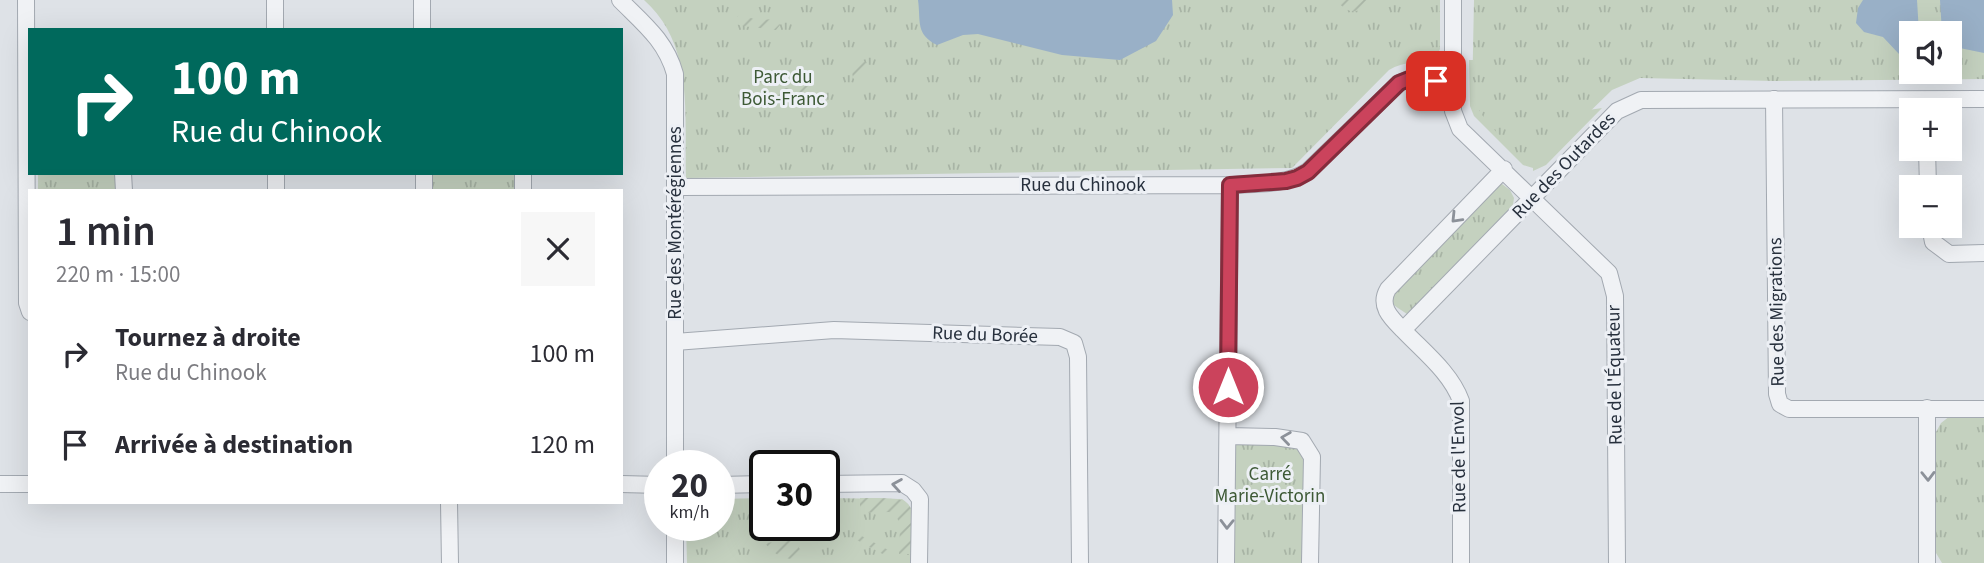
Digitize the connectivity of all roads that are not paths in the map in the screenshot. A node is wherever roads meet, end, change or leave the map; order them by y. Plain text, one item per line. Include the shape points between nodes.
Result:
1 (26, 0) edge
2 (275, 0) edge
3 (422, 0) edge
4 (620, 0) edge
5 (1453, 0) edge
6 (275, 28) edge
7 (422, 28) edge
8 (1452, 82) junction
9 (1774, 99) junction
10 (1984, 99) edge
11 (1962, 101) edge
12 (1899, 103) edge
13 (28, 108) edge
14 (1504, 169) junction
15 (1230, 185) junction
16 (675, 187) junction
17 (1534, 198) junction
18 (1932, 238) edge
19 (1984, 253) edge
20 (28, 306) edge
21 (1403, 330) junction
22 (675, 342) junction
23 (1927, 408) junction
24 (1984, 409) edge
25 (1228, 436) junction
26 (675, 450) edge
27 (0, 484) edge
28 (28, 484) edge
29 (623, 484) edge
30 (840, 484) edge
31 (644, 485) edge
32 (449, 504) edge
33 (675, 541) edge
34 (450, 563) edge
35 (675, 563) edge
36 (919, 563) edge
37 (1080, 563) edge
38 (1226, 563) edge
39 (1310, 563) edge
40 (1461, 563) edge
41 (1617, 563) edge
42 (1927, 563) edge

1 - 13 street
2 - 6 street
3 - 7 street
4 - 16 street, Rue des Montérégiennes via 661,42 671,59 675,74
5 - 8 street, Rue de l'Équateur
8 - 14 street, Rue de l'Équateur via 1453,111 1460,129
8 - 15 street, Rue du Chinook via 1409,79 1399,83 1297,178
9 - 12 street, Rue des Outardes
9 - 17 street, Rue des Outardes via 1641,100 1629,104
9 - 23 street, Rue des Migrations via 1780,404 1789,408
10 - 11 street, Rue des Outardes
13 - 20 street
14 - 17 street, Rue de l'Équateur
14 -> 21 street via 1388,289 1384,307
15 - 16 street, Rue du Chinook
15 - 25 street
16 - 22 street, Rue des Montérégiennes
17 - 21 street, Rue des Outardes
17 - 41 street, Rue de l'Équateur via 1609,273 1615,296
18 - 19 street via 1949,254
21 - 40 street, Rue de l'Envol via 1448,376 1461,401
22 - 26 street, Rue des Montérégiennes
22 - 37 street, Rue du Borée via 834,330 1060,337 1074,343 1078,357
23 - 24 street, Rue des Migrations
23 -> 42 street
25 -> 38 street
39 -> 25 street via 1312,457 1302,441
27 - 28 street
29 - 31 street
36 -> 30 street via 920,499 914,490 902,483
32 - 34 street
33 - 35 street

